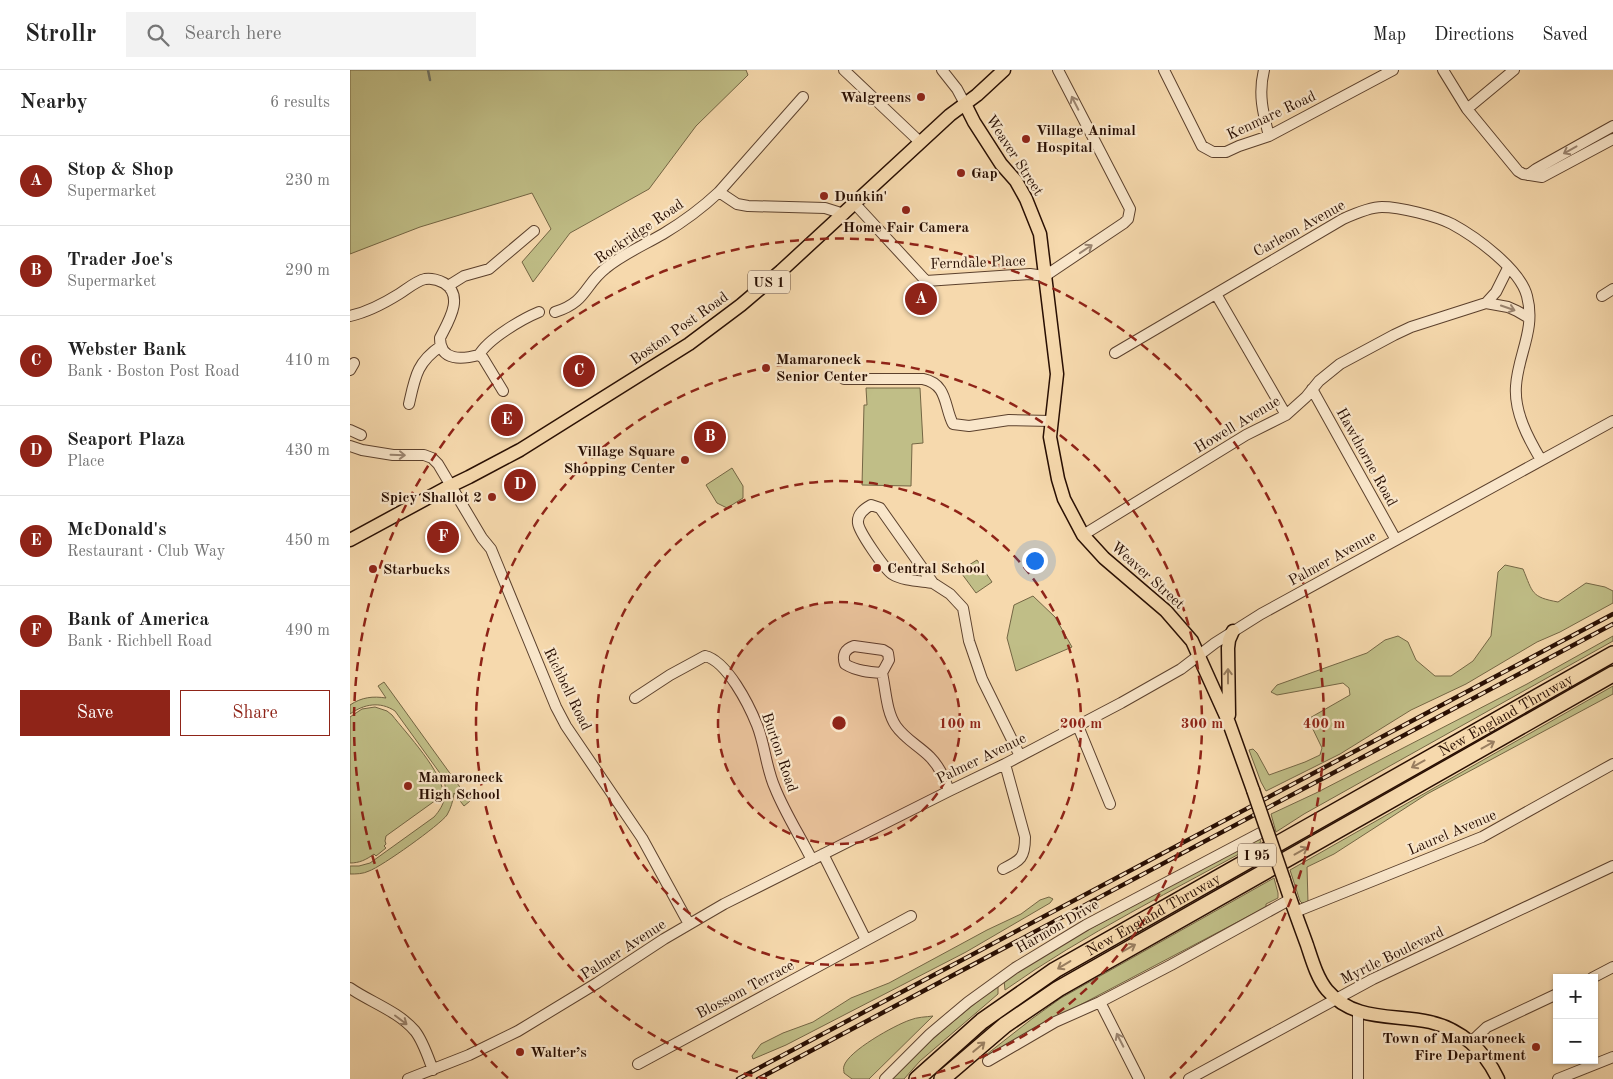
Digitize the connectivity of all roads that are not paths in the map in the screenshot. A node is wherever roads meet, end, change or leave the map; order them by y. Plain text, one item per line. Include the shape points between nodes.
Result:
1 (844, 70) edge
2 (942, 70) edge
3 (1004, 70) edge
4 (1058, 70) edge
5 (1164, 70) edge
6 (1264, 70) edge
7 (1443, 70) edge
8 (1514, 70) edge
9 (1388, 71) edge
10 (802, 96) dead end
11 (965, 104) junction
12 (1467, 109) junction
13 (1613, 126) edge
14 (1269, 136) junction
15 (1613, 139) edge
16 (920, 142) junction
17 (1528, 175) junction
18 (719, 192) junction
19 (855, 204) junction
20 (844, 214) junction
21 (534, 231) dead end
22 (1508, 268) junction
23 (1045, 276) junction
24 (448, 286) junction
25 (1613, 289) edge
26 (1216, 294) junction
27 (1602, 296) dead end
28 (1486, 303) junction
29 (540, 312) dead end
30 (555, 312) dead end
31 (350, 316) edge
32 (1529, 318) junction
33 (441, 346) junction
34 (1115, 353) dead end
35 (479, 354) junction
36 (844, 379) dead end
37 (1312, 389) junction
38 (503, 391) dead end
39 (409, 404) dead end
40 (1286, 415) junction
41 (1051, 421) junction
42 (1613, 421) edge
43 (350, 430) edge
44 (361, 435) dead end
45 (350, 446) edge
46 (1541, 460) junction
47 (452, 485) junction
48 (1083, 535) junction
49 (350, 540) edge
50 (1396, 540) junction
51 (933, 583) junction
52 (1233, 631) junction
53 (1613, 654) edge
54 (1199, 655) junction
55 (882, 674) dead end
56 (1613, 674) edge
57 (634, 698) dead end
58 (1229, 723) junction
59 (1078, 726) junction
60 (1020, 756) junction
61 (1005, 764) junction
62 (1613, 764) edge
63 (949, 791) junction
64 (1110, 804) dead end
65 (1263, 831) junction
66 (823, 854) junction
67 (812, 860) junction
68 (1613, 866) edge
69 (1003, 869) dead end
70 (1290, 899) junction
71 (1295, 912) junction
72 (911, 916) dead end
73 (689, 924) junction
74 (866, 940) junction
75 (1613, 967) edge
76 (1598, 975) edge
77 (350, 988) edge
78 (355, 996) edge
79 (1553, 996) edge
80 (1337, 999) junction
81 (1100, 1002) junction
82 (1358, 1012) junction
83 (1471, 1042) junction
84 (1613, 1057) edge
85 (988, 1061) dead end
86 (638, 1064) dead end
87 (433, 1070) junction
88 (408, 1079) edge
89 (884, 1079) edge
90 (918, 1079) edge
91 (942, 1079) edge
92 (1139, 1079) edge
93 (1189, 1079) edge
94 (1358, 1079) edge
95 (1498, 1079) edge
96 (1558, 1079) edge

1 - 16 street
2 - 11 street
3 - 11 main road, Boston Post Road / US 1
23 -> 4 street via 1124,223 1130,209
5 - 14 street, Kenmare Road via 1202,146 1207,150 1226,152
6 - 14 street via 1261,109
7 - 12 street
8 - 12 street
9 - 14 street, Kenmare Road
10 - 18 street, Rockridge Road
11 - 16 main road, Boston Post Road / US 1
11 - 23 main road, Weaver Street via 1026,199 1040,234
12 - 17 street via 1518,171
13 -> 17 street
15 - 17 street via 1542,177
16 - 19 main road, Boston Post Road / US 1
18 - 20 street via 737,204 748,206 825,208
18 - 30 street, Rockridge Road via 665,233 606,268 576,303
19 - 20 main road, Boston Post Road / US 1
19 - 23 street, Ferndale Place via 926,281
20 - 47 main road, Boston Post Road / US 1 via 760,289 689,344 520,450
21 - 24 street via 488,269 464,276
22 - 26 street, Carleon Avenue via 1489,250 1451,224 1402,208 1380,207 1343,219
22 - 28 street via 1496,292
22 - 32 street, Carleon Avenue via 1516,275 1526,295
23 - 41 main road, Weaver Street via 1057,374
24 - 31 street via 426,278 380,306
24 - 33 street via 454,299 453,308 440,338
25 - 27 street
26 - 34 street, Carleon Avenue
26 - 40 street
28 -> 32 street, Howell Avenue via 1508,307
28 - 37 street, Howell Avenue via 1394,335 1340,364
29 - 35 street via 514,325
32 - 46 street, Carleon Avenue via 1516,399 1522,421
33 - 35 street via 444,351 462,359
33 - 39 street via 421,364
35 - 38 street
36 - 41 street via 931,380 947,402 953,424
37 - 40 street, Howell Avenue
37 - 50 street, Hawthorne Road
40 - 48 street, Howell Avenue via 1246,435
41 - 48 main road, Weaver Street via 1050,437 1058,480
42 - 46 street, Palmer Avenue
43 - 44 street
45 -> 47 street, Richbell Road via 394,455 432,458
46 - 50 street, Palmer Avenue
47 - 49 main road, US 1
47 - 73 street, Richbell Road via 491,549 566,726 642,838
48 - 54 main road, Weaver Street via 1120,573 1166,611 1192,641
50 - 52 street, Palmer Avenue
51 - 51 street via 880,508 871,505 864,509 858,522 860,528 886,568 902,578
51 - 60 street via 963,608 968,641 982,679
52 - 54 street, Palmer Avenue
58 -> 52 main road via 1228,648
53 -> 90 highway, New England Thruway / I 95 via 1055,970 982,1021
54 - 58 main road, Weaver Street
54 - 59 street, Palmer Avenue via 1181,669
55 - 63 street via 889,712 896,725 930,757
91 -> 56 highway, New England Thruway / I 95 via 1005,1026 1058,989
57 - 67 street, Burton Road via 704,656 712,658 736,685 747,704 757,726 775,789
58 - 65 main road, Weaver Street, bridge via 1253,790
59 - 60 street, Palmer Avenue
59 - 64 street
60 - 61 street, Palmer Avenue
61 - 63 street, Palmer Avenue
61 - 69 street via 1025,837 1025,849 1017,862
62 - 71 street, Laurel Avenue via 1482,837
63 - 66 street, Palmer Avenue
65 - 70 main road, Weaver Street, bridge
65 - 89 street, Harmon Drive via 1014,968 930,1034
66 - 67 street, Palmer Avenue
66 - 74 street
67 - 73 street, Palmer Avenue
68 - 80 street, Myrtle Boulevard
70 - 71 main road, Weaver Street
70 - 81 street
71 - 80 main road, Weaver Street via 1315,968 1326,989
72 - 74 street, Blossom Terrace
73 - 87 street, Palmer Avenue via 541,1018
74 - 86 street, Blossom Terrace
75 - 76 street
77 - 78 street
78 -> 87 street via 391,1012 410,1026 416,1032
79 - 83 street via 1487,1027
80 - 82 main road, Weaver Street
80 - 93 street, Myrtle Boulevard
81 - 85 street via 1055,1022
92 -> 81 street
82 - 83 main road, Weaver Street via 1431,1022
82 - 94 street
83 - 95 main road, Weaver Street via 1488,1061
84 - 96 street
87 - 88 street, Palmer Avenue

